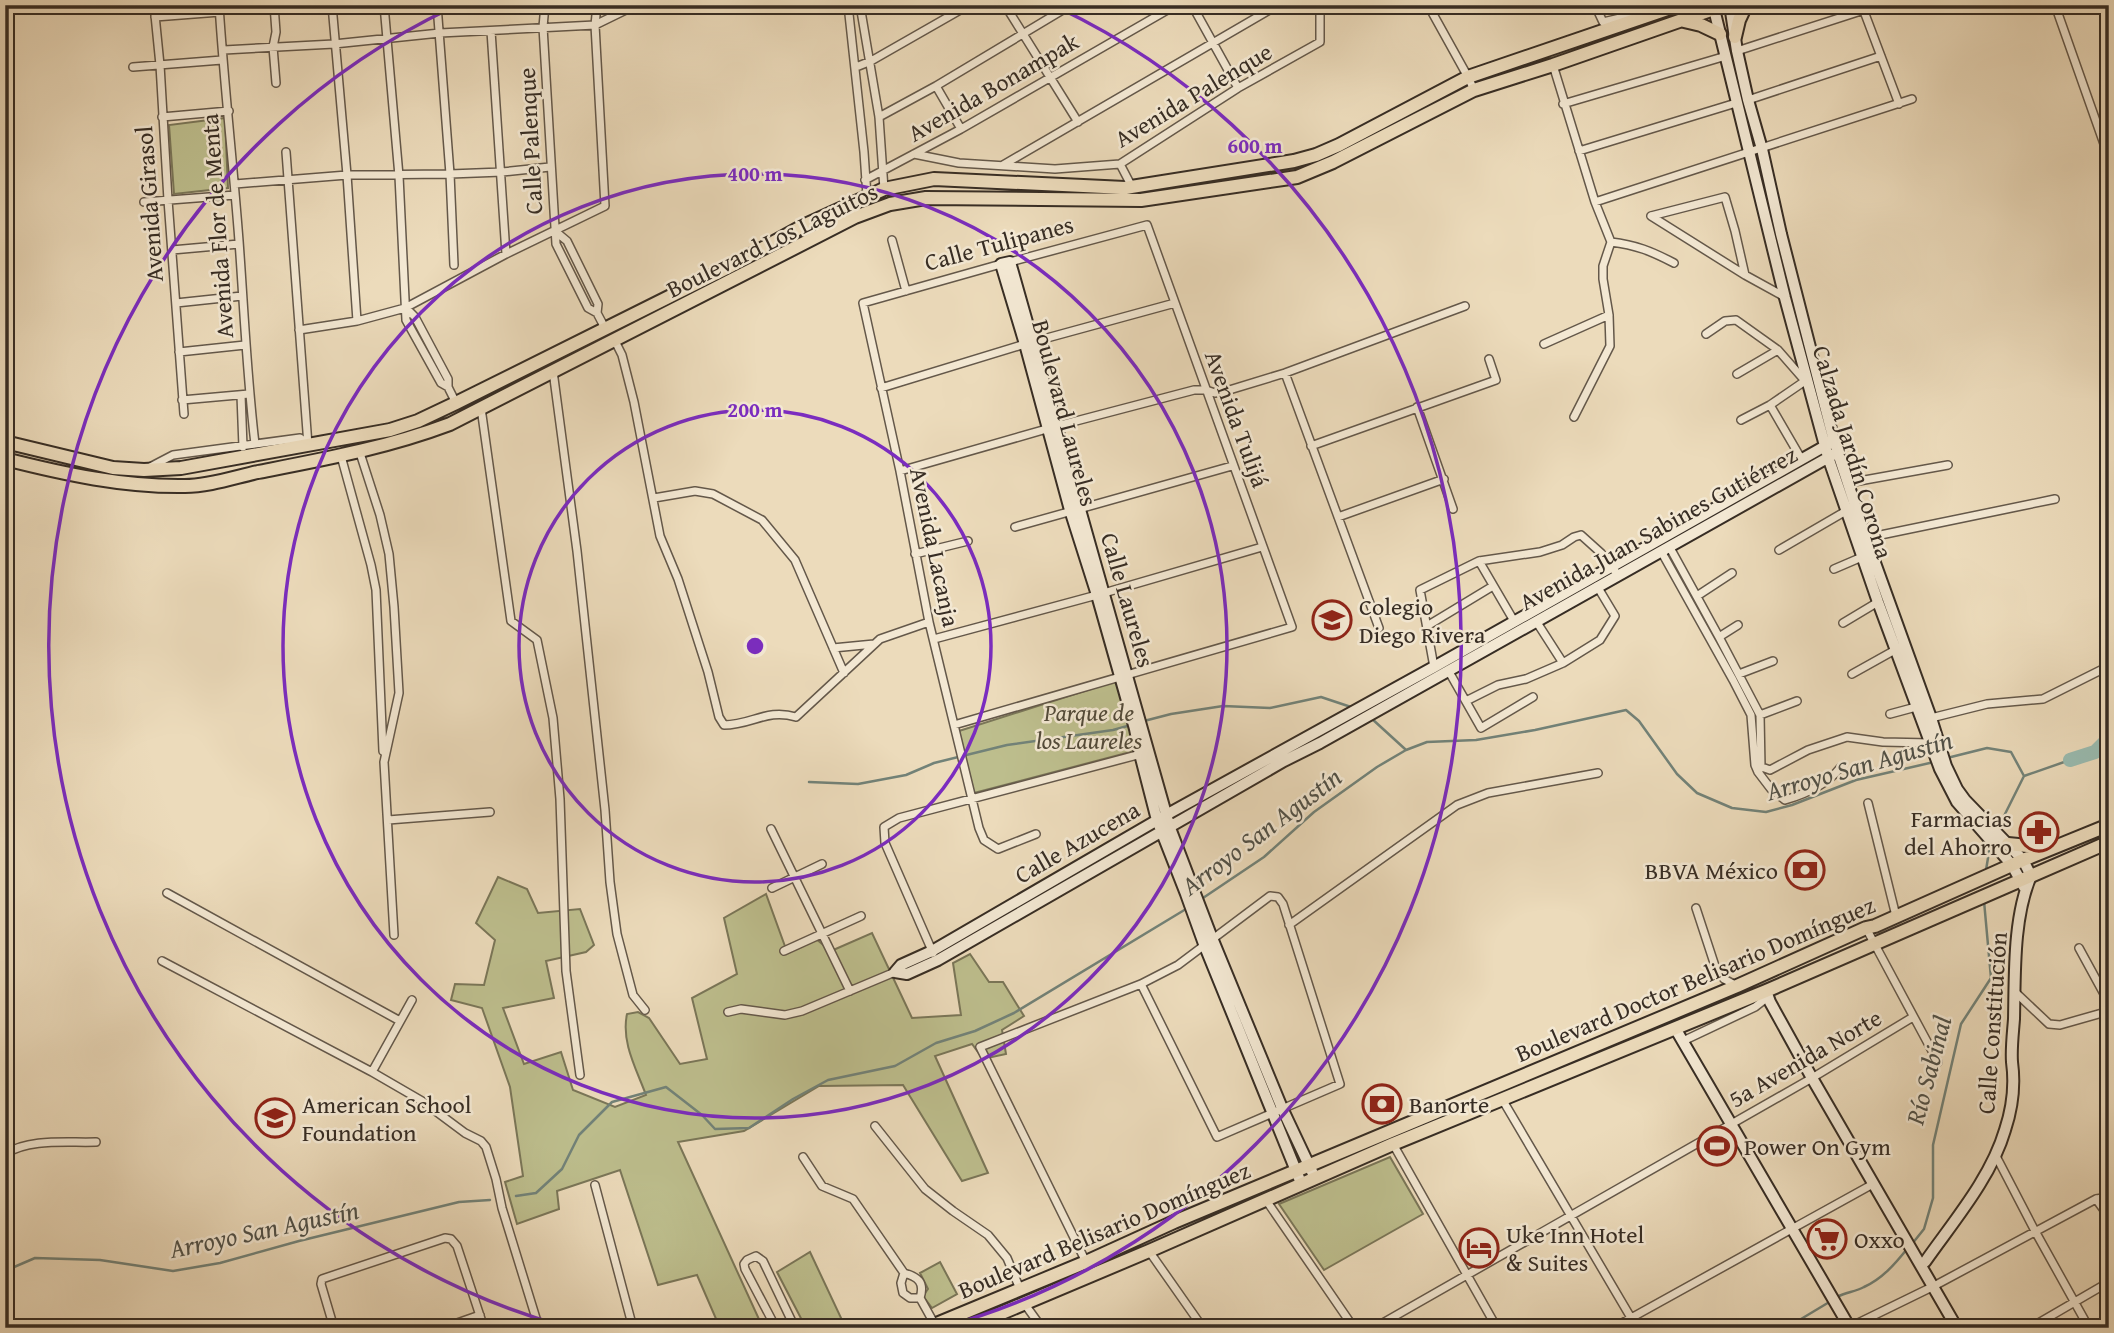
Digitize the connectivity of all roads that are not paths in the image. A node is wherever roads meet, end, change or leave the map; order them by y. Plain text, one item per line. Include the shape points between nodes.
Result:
1 (154, 5) edge
2 (274, 5) edge
3 (332, 5) edge
4 (384, 5) edge
5 (438, 5) edge
6 (545, 5) edge
7 (597, 5) edge
8 (636, 5) edge
9 (969, 5) edge
10 (1005, 5) edge
11 (1071, 5) edge
12 (1176, 5) edge
13 (1192, 5) edge
14 (1278, 5) edge
15 (1320, 5) edge
16 (1359, 5) edge
17 (1384, 5) edge
18 (1428, 5) edge
19 (1595, 5) edge
20 (1679, 5) edge
21 (1730, 5) edge
22 (1745, 5) edge
23 (2055, 5) edge
24 (862, 6) edge
25 (1717, 7) edge
26 (1863, 8) edge
27 (220, 9) edge
28 (849, 10) edge
29 (155, 17) junction
30 (1637, 20) junction
31 (1684, 21) junction
32 (595, 25) junction
33 (543, 27) junction
34 (491, 31) junction
35 (440, 33) junction
36 (1023, 33) junction
37 (1720, 34) junction
38 (387, 39) junction
39 (1213, 43) junction
40 (334, 44) junction
41 (1736, 44) junction
42 (273, 47) junction
43 (224, 50) junction
44 (1726, 56) junction
45 (1881, 56) junction
46 (222, 60) junction
47 (871, 61) junction
48 (160, 65) junction
49 (1553, 65) junction
50 (133, 67) dead end
51 (856, 67) junction
52 (1049, 77) junction
53 (1468, 77) junction
54 (276, 83) dead end
55 (936, 86) junction
56 (1238, 88) junction
57 (1474, 90) junction
58 (1912, 99) dead end
59 (1742, 102) junction
60 (1563, 104) junction
61 (1899, 104) junction
62 (229, 111) junction
63 (162, 117) junction
64 (879, 117) junction
65 (1078, 122) junction
66 (961, 129) junction
67 (1762, 149) junction
68 (1579, 151) junction
69 (286, 152) dead end
70 (1750, 153) junction
71 (914, 154) junction
72 (2109, 158) edge
73 (1120, 164) junction
74 (1003, 165) junction
75 (550, 167) junction
76 (883, 169) junction
77 (502, 172) junction
78 (450, 174) junction
79 (347, 175) junction
80 (399, 176) junction
81 (288, 180) junction
82 (865, 180) junction
83 (1019, 183) junction
84 (234, 184) junction
85 (1132, 187) junction
86 (884, 189) junction
87 (235, 195) junction
88 (867, 196) junction
89 (1012, 199) junction
90 (168, 201) junction
91 (144, 202) dead end
92 (1595, 202) junction
93 (1147, 225) joint
94 (555, 231) junction
95 (1776, 235) junction
96 (892, 240) dead end
97 (1611, 242) junction
98 (239, 244) junction
99 (172, 250) junction
100 (506, 254) junction
101 (1005, 263) junction
102 (1674, 263) dead end
103 (454, 265) dead end
104 (1745, 275) junction
105 (906, 291) junction
106 (242, 296) junction
107 (1785, 298) junction
108 (176, 303) junction
109 (863, 303) joint
110 (1175, 303) junction
111 (1465, 306) dead end
112 (405, 308) junction
113 (1609, 315) junction
114 (357, 321) junction
115 (605, 329) junction
116 (299, 330) junction
117 (1706, 334) dead end
118 (615, 340) junction
119 (1029, 343) junction
120 (1544, 344) dead end
121 (245, 345) junction
122 (1779, 350) junction
123 (179, 352) junction
124 (1489, 359) dead end
125 (553, 371) junction
126 (1285, 373) junction
127 (1737, 374) dead end
128 (1807, 383) junction
129 (881, 388) junction
130 (1206, 390) junction
131 (245, 394) junction
132 (183, 400) junction
133 (456, 403) junction
134 (1770, 405) junction
135 (1417, 407) junction
136 (481, 408) junction
137 (184, 414) dead end
138 (1574, 417) dead end
139 (1741, 420) dead end
140 (1052, 427) junction
141 (5, 442) edge
142 (256, 444) junction
143 (308, 445) junction
144 (1311, 446) junction
145 (243, 447) junction
146 (1832, 449) junction
147 (360, 453) junction
148 (341, 456) junction
149 (5, 459) edge
150 (1802, 460) junction
151 (23, 464) junction
152 (5, 465) edge
153 (1948, 465) dead end
154 (1233, 466) junction
155 (144, 470) junction
156 (900, 471) junction
157 (1444, 480) junction
158 (1848, 483) junction
159 (654, 498) junction
160 (2055, 499) dead end
161 (1074, 509) junction
162 (1453, 509) dead end
163 (1846, 511) junction
164 (1338, 517) junction
165 (1695, 525) junction
166 (1015, 527) dead end
167 (1866, 538) junction
168 (968, 541) dead end
169 (1262, 547) junction
170 (1665, 549) junction
171 (1779, 550) dead end
172 (915, 554) junction
173 (1862, 557) junction
174 (1479, 561) junction
175 (1833, 569) dead end
176 (1615, 571) junction
177 (1732, 573) dead end
178 (1493, 586) junction
179 (1597, 586) junction
180 (1100, 594) junction
181 (1697, 596) junction
182 (1878, 602) junction
183 (1545, 610) junction
184 (1709, 618) junction
185 (1514, 621) junction
186 (1536, 621) junction
187 (929, 622) junction
188 (1701, 623) junction
189 (1843, 624) dead end
190 (1738, 625) dead end
191 (1427, 626) junction
192 (1379, 628) dead end
193 (1720, 637) junction
194 (934, 639) junction
195 (874, 644) junction
196 (834, 648) junction
197 (1895, 650) junction
198 (1773, 661) dead end
199 (1563, 663) junction
200 (2109, 666) edge
201 (1434, 667) junction
202 (1448, 670) junction
203 (844, 673) junction
204 (1739, 674) junction
205 (1852, 674) dead end
206 (1124, 676) junction
207 (1408, 687) junction
208 (1533, 696) dead end
209 (1746, 696) junction
210 (1466, 701) junction
211 (1797, 701) dead end
212 (1916, 707) junction
213 (1891, 714) dead end
214 (1760, 715) junction
215 (1931, 718) junction
216 (954, 725) junction
217 (1321, 735) junction
218 (1935, 749) junction
219 (1144, 753) junction
220 (384, 762) junction
221 (1758, 768) junction
222 (1840, 768) dead end
223 (1598, 773) dead end
224 (971, 799) junction
225 (1868, 803) dead end
226 (490, 812) dead end
227 (1161, 817) junction
228 (388, 820) junction
229 (2109, 825) edge
230 (771, 829) dead end
231 (1166, 830) junction
232 (1036, 834) dead end
233 (2109, 842) edge
234 (2003, 844) junction
235 (2052, 848) junction
236 (822, 864) dead end
237 (2013, 865) junction
238 (794, 877) junction
239 (2022, 883) junction
240 (772, 888) dead end
241 (167, 893) dead end
242 (1696, 908) dead end
243 (861, 916) dead end
244 (1895, 916) junction
245 (1289, 925) junction
246 (1866, 928) junction
247 (821, 934) junction
248 (394, 935) dead end
249 (1208, 941) junction
250 (1875, 944) junction
251 (2078, 948) dead end
252 (784, 951) dead end
253 (935, 956) junction
254 (162, 961) dead end
255 (1782, 966) junction
256 (895, 972) joint
257 (1141, 984) junction
258 (1737, 986) junction
259 (850, 991) junction
260 (1766, 991) junction
261 (2014, 991) junction
262 (412, 1000) dead end
263 (2109, 1003) edge
264 (645, 1010) dead end
265 (728, 1012) dead end
266 (2109, 1012) edge
267 (1913, 1017) junction
268 (400, 1021) junction
269 (1675, 1028) junction
270 (1683, 1041) junction
271 (1938, 1062) dead end
272 (372, 1072) junction
273 (580, 1075) dead end
274 (1812, 1078) junction
275 (1502, 1099) junction
276 (1278, 1110) junction
277 (1732, 1123) junction
278 (875, 1126) dead end
279 (96, 1142) dead end
280 (1393, 1144) junction
281 (5, 1154) edge
282 (1996, 1156) junction
283 (803, 1157) dead end
284 (1312, 1172) junction
285 (1299, 1177) junction
286 (1873, 1184) junction
287 (596, 1185) dead end
288 (2109, 1197) edge
289 (2096, 1199) junction
290 (1266, 1200) junction
291 (1570, 1216) junction
292 (2109, 1217) edge
293 (1792, 1227) junction
294 (2035, 1231) junction
295 (1149, 1251) junction
296 (1922, 1261) junction
297 (1086, 1262) junction
298 (904, 1273) junction
299 (1090, 1275) junction
300 (1467, 1275) junction
301 (2109, 1282) edge
302 (1934, 1286) junction
303 (1020, 1289) junction
304 (920, 1298) junction
305 (1023, 1303) junction
306 (2075, 1303) junction
307 (480, 1315) junction
308 (1631, 1318) junction
309 (931, 1326) edge
310 (334, 1328) edge
311 (443, 1328) edge
312 (484, 1328) edge
313 (540, 1328) edge
314 (633, 1328) edge
315 (776, 1328) edge
316 (795, 1328) edge
317 (966, 1328) edge
318 (1042, 1328) edge
319 (1203, 1328) edge
320 (1354, 1328) edge
321 (1374, 1328) edge
322 (1497, 1328) edge
323 (1613, 1328) edge
324 (1637, 1328) edge
325 (1850, 1328) edge
326 (1957, 1328) edge
327 (2030, 1328) edge
328 (2089, 1328) edge

1 - 29 street, Avenida Girasol
2 - 42 street
3 - 40 street
4 - 38 street
5 - 35 street
6 - 33 street, Calle Palenque
7 - 32 street
8 - 32 street
9 - 47 street
10 - 36 street
11 - 36 street
12 - 52 street, Avenida Bonampak
13 - 39 street
14 - 39 street
15 - 56 street, Avenida Palenque via 1320,42
16 - 17 street via 1368,10
18 - 53 street
19 - 30 street via 1603,22 1629,16
20 - 30 main road, Boulevard Los Laguitos
21 - 41 street, Calzada Jardín Corona
22 - 41 main road
23 - 72 street
24 - 47 street
25 - 31 main road, Boulevard Los Laguitos
25 - 37 street, Calzada Jardín Corona
26 - 41 street
26 - 45 street
27 - 29 street
27 - 43 street, Avenida Flor de Menta
28 - 51 street
29 - 48 street, Avenida Girasol
30 - 53 main road, Boulevard Los Laguitos
31 - 37 main road
31 - 49 main road, Boulevard Los Laguitos
32 - 33 street
32 - 94 street via 605,206
33 - 34 street
33 - 75 street, Calle Palenque
34 - 35 street
34 - 77 street
35 - 38 street
35 - 78 street
36 - 52 street
36 - 55 street
37 - 44 street, Calzada Jardín Corona
38 - 40 street
38 - 80 street
39 - 56 street
39 - 65 street
40 - 42 street
40 - 79 street
41 - 59 street, Calzada Jardín Corona
42 - 43 street
42 - 54 street
43 - 46 street, Avenida Flor de Menta
44 - 59 street, Calzada Jardín Corona
44 - 60 street
45 - 59 street
45 - 61 street
46 - 48 street
46 - 62 street, Avenida Flor de Menta
47 - 51 street
47 - 64 street
48 - 50 street
48 - 63 street, Avenida Girasol
49 - 57 main road, Boulevard Los Laguitos
49 - 60 street
51 - 82 street
52 - 65 street
52 - 66 street, Avenida Bonampak
53 - 57 street
53 - 85 main road, Boulevard Los Laguitos via 1316,155
55 - 64 street
55 - 66 street
56 - 73 street, Avenida Palenque
57 - 89 main road, Boulevard Los Laguitos via 1297,177 1141,200
58 - 61 street
59 - 67 street, Calzada Jardín Corona
59 - 68 street
59 - 70 street, Calzada Jardín Corona
60 - 68 street
61 - 67 street
62 - 63 street
62 - 84 street, Avenida Flor de Menta
63 - 90 street, Avenida Girasol
64 - 76 street
65 - 74 street
66 - 71 street, Avenida Bonampak
67 - 70 street
67 - 95 street, Calzada Jardín Corona
68 - 92 street
69 - 81 street
70 - 92 street
70 - 95 street, Calzada Jardín Corona
71 - 74 street, Avenida Palenque
71 - 76 street, Avenida Bonampak
73 - 74 street, Avenida Palenque via 1055,169
73 - 85 street
75 - 77 street
75 - 94 street, Calle Palenque
76 - 82 street, Avenida Bonampak
76 - 86 street
77 - 78 street
77 - 100 street
78 - 80 street
78 - 103 street
79 - 80 street
79 - 81 street
79 - 114 street
80 - 112 street
81 - 84 street
81 - 116 street
82 - 88 street
83 - 85 main road, Boulevard Los Laguitos
83 - 86 main road, Boulevard Los Laguitos via 934,179
83 - 89 main road
84 - 87 street, Avenida Flor de Menta
86 - 88 main road, Boulevard Los Laguitos
87 - 90 street
87 - 98 street, Avenida Flor de Menta
88 - 115 main road, Boulevard Los Laguitos
89 - 118 main road, Boulevard Los Laguitos via 926,198 890,204
90 - 91 street
90 - 99 street, Avenida Girasol
92 - 97 street
93 - 101 street, Calle Tulipanes
93 - 110 street, Avenida Tulijá
94 - 100 street
94 - 115 street, Calle Palenque via 567,241
95 - 107 street, Calzada Jardín Corona
95 - 146 street, Calzada Jardín Corona
96 - 105 street
97 - 102 street via 1650,250
97 - 113 street via 1603,266
98 - 99 street
98 - 106 street, Avenida Flor de Menta
99 - 108 street, Avenida Girasol
100 - 112 street
101 - 105 street, Calle Tulipanes
101 - 119 street, Boulevard Laureles
104 - 104 street via 1733,268 1651,216 1725,197
104 - 107 street
105 - 109 street, Calle Tulipanes
106 - 108 street
106 - 121 street, Avenida Flor de Menta
107 - 128 street, Calzada Jardín Corona
108 - 123 street, Avenida Girasol
109 - 129 street, Avenida Lacanja
110 - 119 street
110 - 130 street, Avenida Tulijá
111 - 126 street
112 - 114 street
112 - 133 street via 421,327
113 - 120 street
113 - 138 street via 1610,346
114 - 116 street
115 - 118 street, Calle Palenque
115 - 133 main road, Boulevard Los Laguitos
116 - 143 street
117 - 122 street via 1725,321 1736,320
118 - 125 main road, Boulevard Los Laguitos
118 - 159 street via 634,402
119 - 129 street
119 - 140 street, Boulevard Laureles
121 - 123 street
121 - 131 street, Avenida Flor de Menta
122 - 127 street
122 - 128 street
123 - 132 street, Avenida Girasol
124 - 135 street via 1496,380
125 - 136 main road, Boulevard Los Laguitos
125 - 264 street via 577,551 617,934 633,995
126 - 130 street via 1226,391
126 - 144 street
128 - 134 street
128 - 146 street, Calzada Jardín Corona
129 - 156 street, Avenida Lacanja
130 - 140 street
130 - 154 street, Avenida Tulijá
131 - 132 street
131 - 142 street, Avenida Flor de Menta
131 - 145 street, Avenida Flor de Menta
132 - 137 street, Avenida Girasol
133 - 143 main road, Boulevard Los Laguitos via 390,430
134 - 139 street
134 - 150 street
135 - 144 street
135 - 157 street
136 - 147 main road, Boulevard Los Laguitos via 408,440
136 - 273 street via 512,621 537,640 553,718 566,971
140 - 156 street
140 - 161 street, Boulevard Laureles
141 - 155 main road, Boulevard Los Laguitos via 113,468
142 - 143 street via 300,438
142 - 145 street
143 - 155 main road, Boulevard Los Laguitos via 181,468
144 - 164 street
145 - 155 street via 173,456
146 - 150 street
146 - 158 street, Calzada Jardín Corona
146 - 163 street, Calzada Jardín Corona
146 - 165 street, Avenida Juan Sabines Gutiérrez
147 - 148 main road, Boulevard Los Laguitos
147 - 220 street via 389,554 394,607 399,694
148 - 151 main road, Boulevard Los Laguitos via 188,486 109,481
148 - 220 street via 376,590
149 - 151 main road, Boulevard Los Laguitos
150 - 165 street
151 - 152 street
153 - 158 street
154 - 161 street
154 - 169 street, Avenida Tulijá
156 - 172 street, Avenida Lacanja
157 - 162 street
157 - 164 street
158 - 167 street, Calzada Jardín Corona
159 - 196 street via 695,491 713,494 762,520 795,560
159 - 203 street via 660,536 724,725 776,713 796,717
160 - 167 street
161 - 166 street
161 - 180 street, Boulevard Laureles
163 - 171 street
163 - 173 street, Calzada Jardín Corona
164 - 192 street
165 - 170 street, Avenida Juan Sabines Gutiérrez
165 - 176 street
167 - 215 street, Calzada Jardín Corona
168 - 172 street
169 - 180 street
169 - 206 street, Avenida Tulijá via 1292,627
170 - 176 street, Avenida Juan Sabines Gutiérrez
170 - 181 street
170 - 188 street
172 - 187 street, Avenida Lacanja
173 - 175 street
173 - 182 street, Calzada Jardín Corona
174 - 176 street via 1540,552 1581,535
174 - 178 street
174 - 191 street via 1420,590
176 - 179 street, Avenida Juan Sabines Gutiérrez
176 - 183 street
177 - 181 street
178 - 185 street
178 - 191 street
179 - 183 street, Avenida Juan Sabines Gutiérrez
179 - 199 street via 1615,617 1600,640
180 - 194 street
180 - 206 street, Boulevard Laureles
181 - 184 street
182 - 189 street
182 - 197 street, Calzada Jardín Corona
183 - 185 street
183 - 186 street, Avenida Juan Sabines Gutiérrez
184 - 188 street
184 - 193 street
185 - 201 street
186 - 199 street
186 - 202 street, Avenida Juan Sabines Gutiérrez
187 - 194 street, Avenida Lacanja
187 - 195 street
188 - 209 street
190 - 193 street
191 - 201 street
193 - 204 street
194 - 216 street, Avenida Lacanja
195 - 196 street
195 - 203 street
196 - 203 street
197 - 205 street
197 - 212 street, Calzada Jardín Corona
198 - 204 street
199 - 210 street
200 - 215 street via 2043,699 1987,704
201 - 207 street
202 - 207 street, Avenida Juan Sabines Gutiérrez
202 - 210 street
204 - 209 street
206 - 216 street
206 - 219 street, Boulevard Laureles
207 - 217 street, Avenida Juan Sabines Gutiérrez via 1371,713
207 - 217 street via 1359,707
208 - 210 street via 1481,729
209 - 214 street
209 - 221 street
211 - 214 street
212 - 213 street
212 - 218 street, Calzada Jardín Corona
214 - 221 street
215 - 218 street, Calzada Jardín Corona
216 - 224 street, Avenida Lacanja
217 - 227 street, Calle Azucena
217 - 231 street, Avenida Juan Sabines Gutiérrez
218 - 221 street via 1855,736 1808,750 1770,770
218 - 234 street, Calzada Jardín Corona via 1957,802
219 - 224 street
219 - 227 street, Boulevard Laureles
220 - 228 street
221 - 222 street via 1770,789 1785,800 1803,795
223 - 245 street via 1488,793 1457,805
224 - 232 street, Avenida Lacanja via 984,840 998,849
224 - 253 street via 899,818 884,827 884,843
225 - 244 street
226 - 228 street
227 - 231 street, Boulevard Laureles
227 - 253 street, Calle Azucena
228 - 248 street
229 - 235 main road, Boulevard Doctor Belisario Domínguez
230 - 238 street
231 - 249 street, Boulevard Laureles
231 - 253 street, Avenida Juan Sabines Gutiérrez
233 - 239 main road, Boulevard Doctor Belisario Domínguez
234 - 235 main road
234 - 237 street, Calzada Jardín Corona
235 - 237 main road, Boulevard Doctor Belisario Domínguez
236 - 238 street
237 - 239 street, Calzada Jardín Corona
237 - 244 main road, Boulevard Doctor Belisario Domínguez
238 - 240 street
238 - 247 street
239 - 250 main road, Boulevard Doctor Belisario Domínguez
239 - 261 street, Calle Constitución
241 - 268 street
242 - 258 street via 1716,969
243 - 247 street
244 - 246 main road, Boulevard Doctor Belisario Domínguez
245 - 249 street via 1283,904 1270,896
245 - 276 street via 1340,1084
246 - 250 street
246 - 255 main road, Boulevard Doctor Belisario Domínguez
247 - 252 street
247 - 259 street
249 - 257 street via 1178,965
249 - 276 street
250 - 260 main road, Boulevard Doctor Belisario Domínguez
250 - 267 street
251 - 263 street
253 - 256 street, Calle Azucena via 907,974
254 - 272 street
255 - 258 main road, Boulevard Doctor Belisario Domínguez
255 - 260 main road
256 - 259 street
257 - 276 street via 1217,1137
257 - 297 street via 981,1047
258 - 260 main road
258 - 284 main road, Boulevard Doctor Belisario Domínguez
259 - 265 street via 785,1014
260 - 269 main road, Boulevard Doctor Belisario Domínguez
260 - 270 street via 1755,1007
260 - 274 street
261 - 266 street via 2049,1024
261 - 282 street, Calle Constitución via 2011,1100
262 - 268 street
267 - 271 street
267 - 274 street, 5a Avenida Norte
268 - 272 street
269 - 270 street
269 - 275 main road, Boulevard Doctor Belisario Domínguez
270 - 277 street
272 - 313 street via 486,1147
274 - 277 street, 5a Avenida Norte
274 - 286 street
275 - 280 main road, Boulevard Doctor Belisario Domínguez
275 - 291 street
276 - 284 street
276 - 285 street
277 - 291 street, 5a Avenida Norte
277 - 293 street
278 - 303 street via 925,1189 988,1235 1007,1258
279 - 281 street via 29,1144
280 - 284 main road, Boulevard Doctor Belisario Domínguez
280 - 300 street
282 - 294 street
282 - 296 street, Calle Constitución
283 - 298 street via 822,1186 853,1199
284 - 285 main road, Boulevard Doctor Belisario Domínguez
285 - 290 main road, Boulevard Belisario Domínguez
285 - 297 main road, Boulevard Belisario Domínguez via 1174,1222
286 - 293 street
286 - 296 street
287 - 314 street
288 - 289 street
289 - 292 street
289 - 294 street
290 - 295 main road, Boulevard Belisario Domínguez
290 - 320 street
291 - 300 street, 5a Avenida Norte
291 - 308 street
293 - 308 street
293 - 325 street
294 - 302 street
294 - 306 street
295 - 299 main road, Boulevard Belisario Domínguez
295 - 319 street
296 - 302 street
297 - 299 street
297 - 303 main road, Boulevard Belisario Domínguez
298 - 304 street via 921,1281
298 - 304 street via 903,1293
299 - 305 main road, Boulevard Belisario Domínguez
300 - 321 street, 5a Avenida Norte
300 - 322 street
301 - 306 street
302 - 325 street
302 - 326 street
303 - 309 main road, Boulevard Belisario Domínguez
304 - 309 street
305 - 317 main road, Boulevard Belisario Domínguez
305 - 318 street
306 - 327 street
306 - 328 street
307 - 310 street via 457,1246 445,1238 322,1279
307 - 311 street
307 - 312 street
308 - 323 street
308 - 324 street
315 - 316 street via 745,1269 752,1257 763,1261

